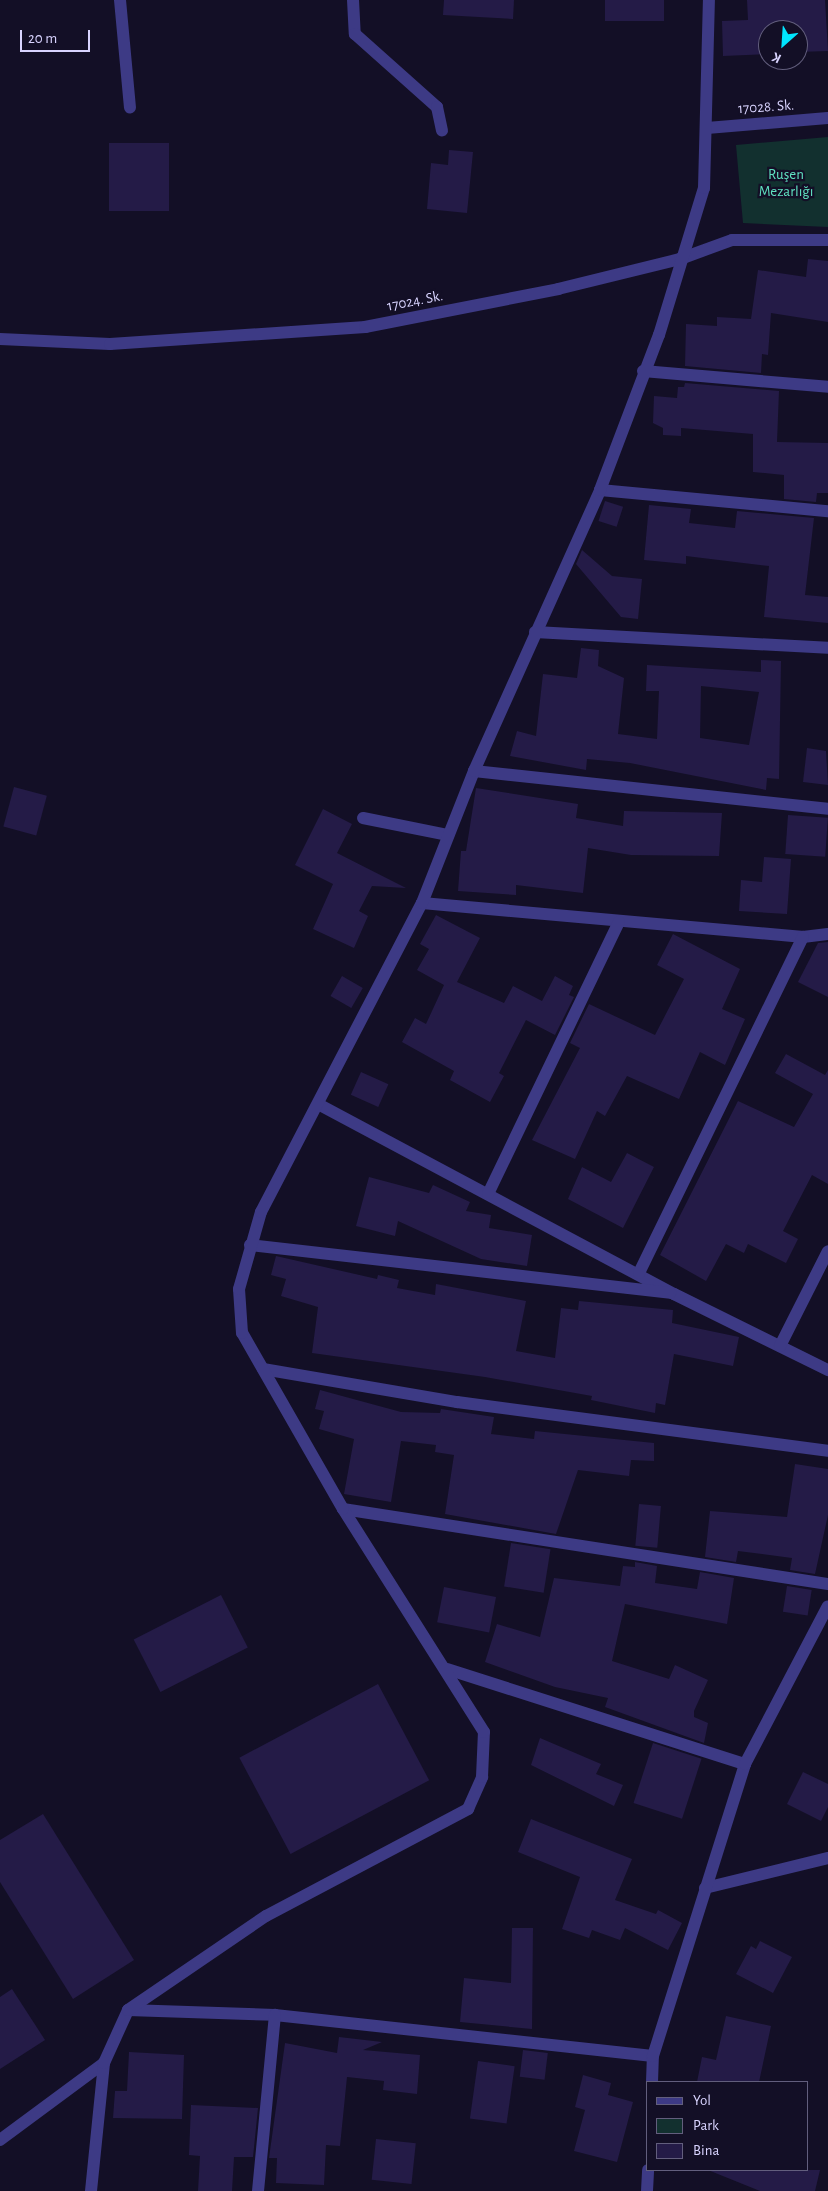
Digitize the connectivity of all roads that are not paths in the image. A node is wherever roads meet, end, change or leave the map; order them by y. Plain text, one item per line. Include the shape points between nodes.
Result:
1 (120, 0) edge
2 (353, 0) edge
3 (709, 0) edge
4 (130, 108) dead end
5 (828, 118) edge
6 (707, 128) junction
7 (442, 130) dead end
8 (828, 240) edge
9 (680, 259) junction
10 (0, 339) edge
11 (643, 371) junction
12 (828, 387) edge
13 (600, 490) junction
14 (828, 511) edge
15 (535, 632) junction
16 (828, 648) edge
17 (474, 772) junction
18 (828, 810) edge
19 (363, 818) dead end
20 (448, 835) junction
21 (422, 904) junction
22 (619, 922) junction
23 (828, 934) edge
24 (803, 936) junction
25 (318, 1104) junction
26 (488, 1194) junction
27 (250, 1245) junction
28 (828, 1251) edge
29 (638, 1273) junction
30 (674, 1294) junction
31 (780, 1346) junction
32 (262, 1369) junction
33 (828, 1370) edge
34 (828, 1451) edge
35 (343, 1509) junction
36 (828, 1584) edge
37 (828, 1606) edge
38 (446, 1669) junction
39 (745, 1764) junction
40 (828, 1858) edge
41 (705, 1888) junction
42 (128, 2010) junction
43 (275, 2015) junction
44 (653, 2056) junction
45 (104, 2063) junction
46 (652, 2081) edge
47 (0, 2140) edge
48 (648, 2171) edge
49 (90, 2191) edge
50 (258, 2191) edge
51 (647, 2191) edge

1 - 4 street
2 - 7 street via 355,34 437,107
3 - 6 street
5 - 6 street, 17028. Sk.
6 - 9 street via 704,188
8 - 9 street, 17024. Sk. via 732,240
9 - 10 street, 17024. Sk. via 558,289 365,328 110,344
9 - 11 street via 659,335
11 - 12 street
11 - 13 street
13 - 14 street
13 - 15 street
15 - 16 street
15 - 17 street
17 - 18 street
17 - 20 street
19 - 20 street
20 - 21 street
21 - 22 street
21 - 25 street
22 - 24 street
22 - 26 street
23 - 24 street
24 - 29 street
25 - 26 street
25 - 27 street via 261,1212
26 - 29 street
27 - 30 street
27 - 32 street via 239,1290 242,1332
28 - 31 street
29 - 30 street
30 - 31 street
31 - 33 street
32 - 34 street via 457,1402
32 - 35 street
35 - 36 street
35 - 38 street
37 - 39 street
38 - 39 street
38 - 42 street via 484,1732 482,1777 468,1809 266,1916
39 - 41 street
40 - 41 street
41 - 44 street
42 - 43 street
42 - 45 street
43 - 44 street
43 - 50 street
44 - 46 street
45 - 47 street
45 - 49 street
48 - 51 street

